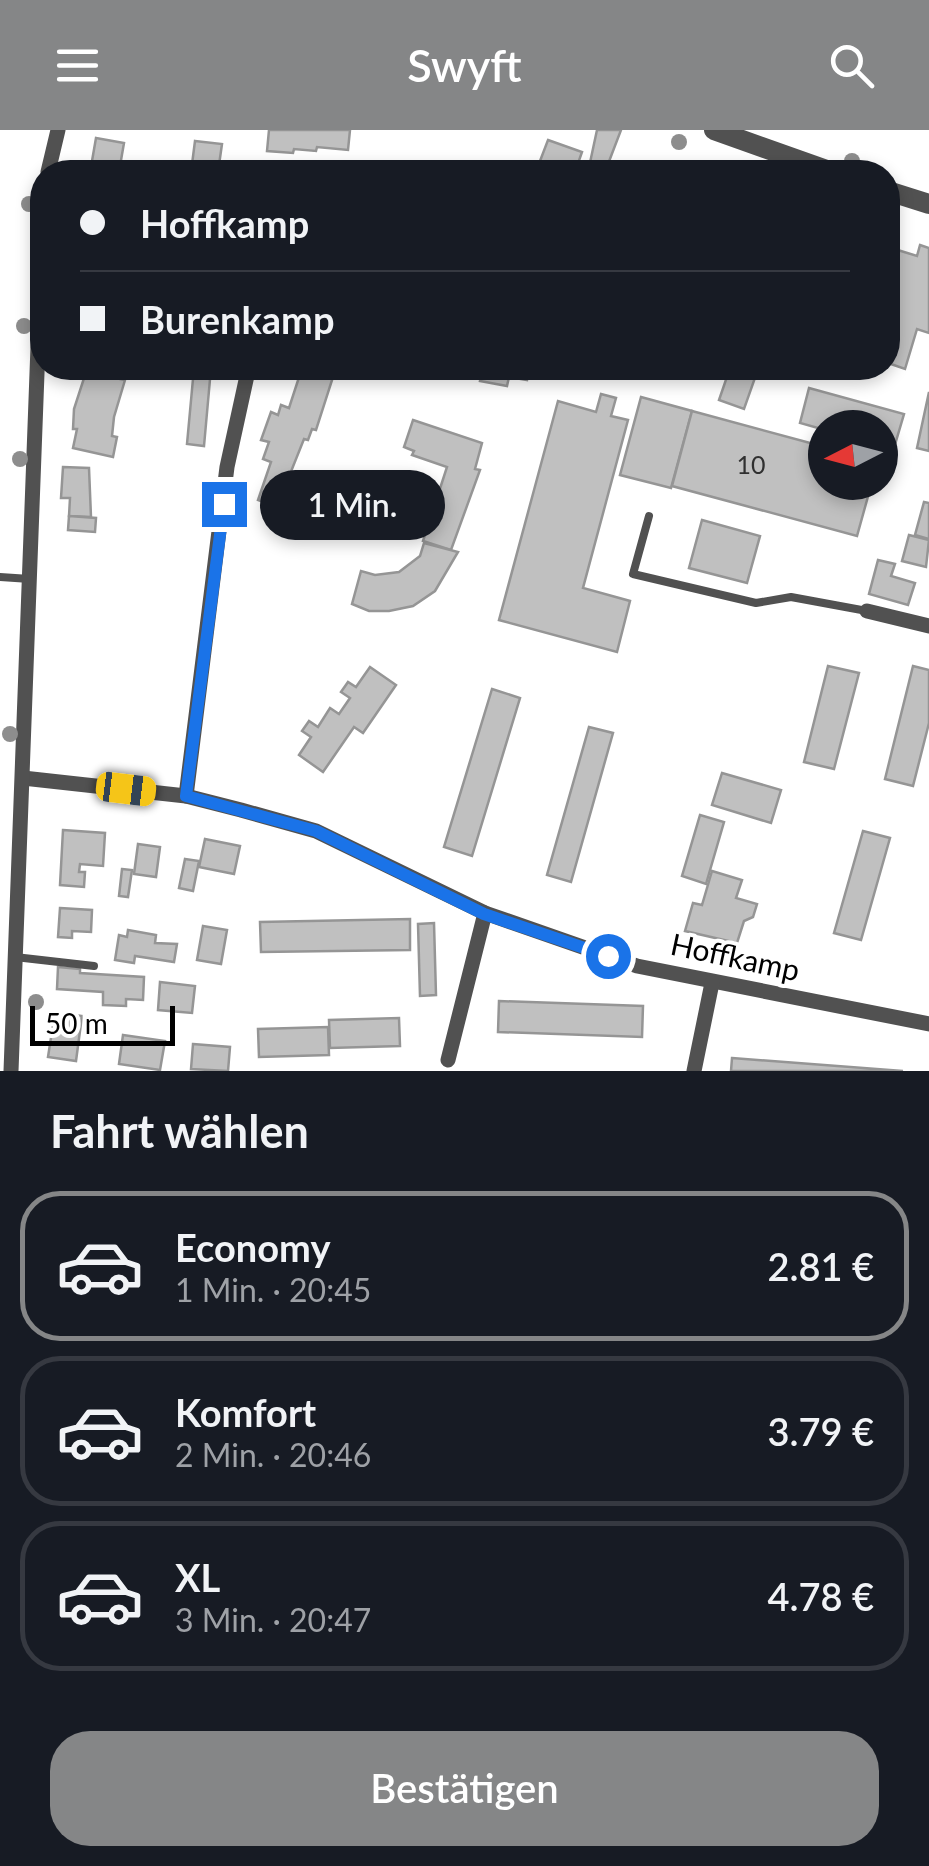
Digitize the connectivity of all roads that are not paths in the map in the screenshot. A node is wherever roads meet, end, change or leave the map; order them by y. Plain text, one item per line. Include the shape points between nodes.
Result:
1 (58, 130) edge
2 (714, 130) edge
3 (51, 160) edge
4 (798, 160) edge
5 (900, 196) edge
6 (929, 204) edge
7 (37, 380) edge
8 (246, 380) edge
9 (649, 516) dead end
10 (0, 577) edge
11 (30, 580) junction
12 (867, 610) joint
13 (929, 626) edge
14 (22, 778) junction
15 (186, 796) junction
16 (484, 914) junction
17 (0, 916) edge
18 (18, 918) junction
19 (15, 957) junction
20 (94, 966) dead end
21 (712, 983) junction
22 (929, 1024) edge
23 (448, 1060) dead end
24 (10, 1071) edge
25 (694, 1071) edge

1 - 3 street
2 - 4 street
5 - 6 street
7 - 11 street
8 - 15 street via 227,467
9 - 12 lane via 633,574 756,603 791,596
10 - 11 lane
11 - 14 street
12 - 13 street
14 - 15 street, Hoffkamp
14 - 18 street
15 - 16 street, Hoffkamp via 316,831
16 - 21 street, Hoffkamp via 637,966
16 - 23 street
17 - 18 street
18 - 19 street
19 - 20 lane
19 - 24 street
21 - 22 street, Hoffkamp
21 - 25 street

